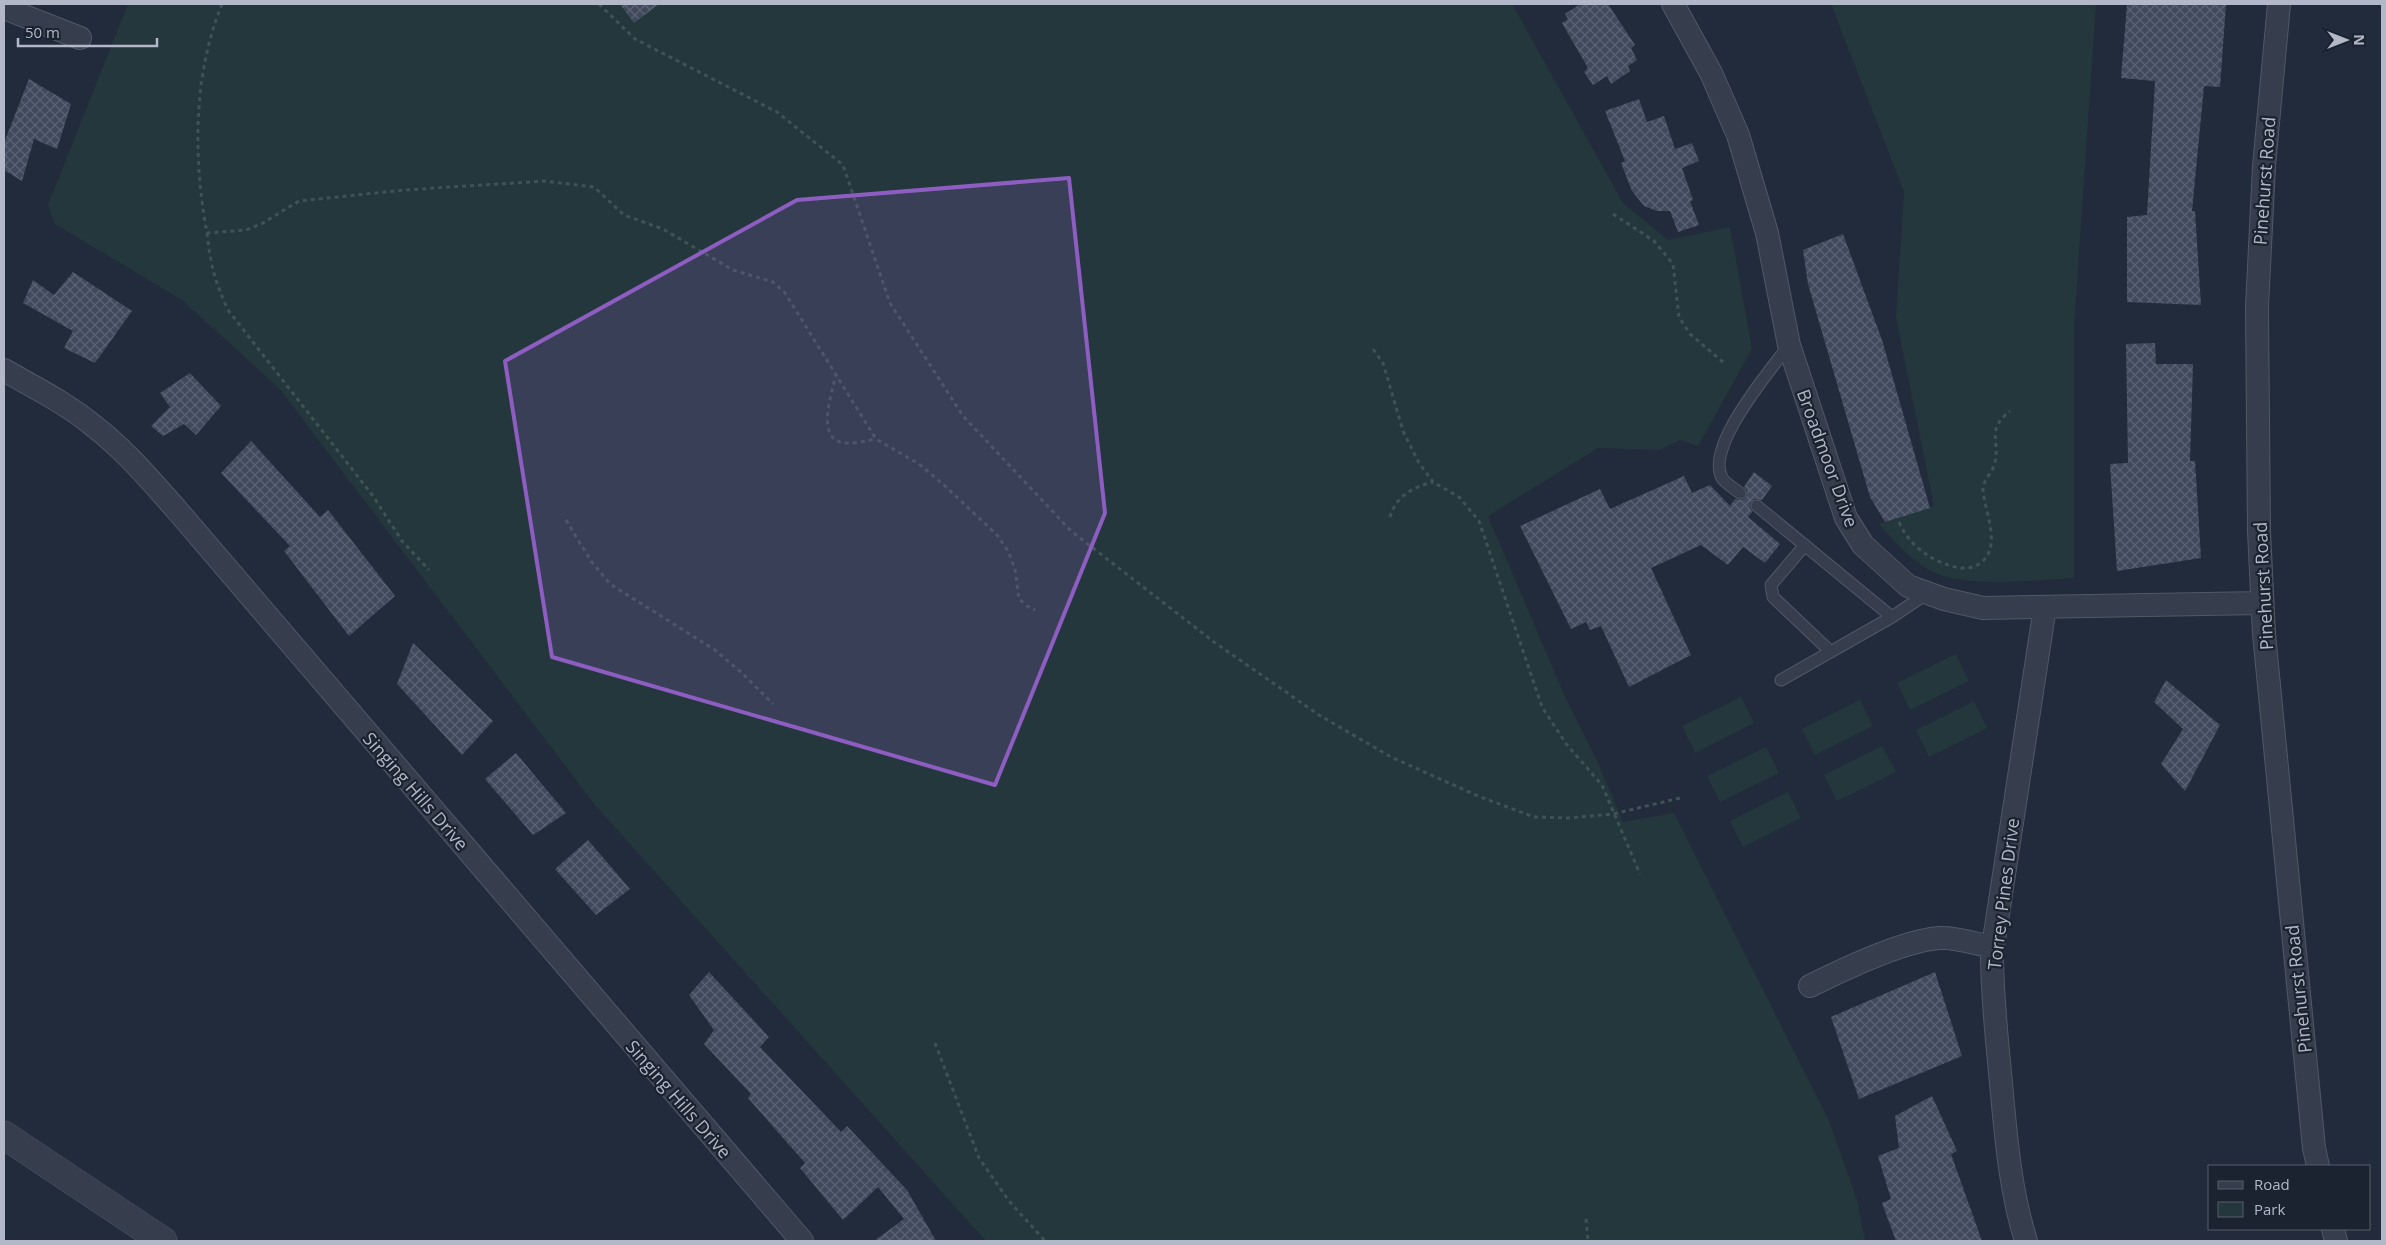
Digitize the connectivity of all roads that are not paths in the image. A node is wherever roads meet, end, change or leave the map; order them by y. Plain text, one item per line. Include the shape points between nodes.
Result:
1 (1673, 4) edge
2 (2279, 4) edge
3 (4, 8) edge
4 (80, 38) dead end
5 (1789, 345) junction
6 (4, 370) edge
7 (1740, 493) dead end
8 (1756, 506) dead end
9 (1805, 545) junction
10 (1926, 594) junction
11 (2262, 603) junction
12 (2045, 607) junction
13 (1892, 617) junction
14 (1831, 652) junction
15 (1781, 680) dead end
16 (1993, 947) junction
17 (1810, 986) dead end
18 (4, 1135) edge
19 (2318, 1165) edge
20 (163, 1241) edge
21 (802, 1241) edge
22 (2026, 1241) edge

1 - 5 street, Broadmoor Drive via 1711,73 1738,135 1767,233
2 - 11 street, Pinehurst Road via 2264,166 2257,307
3 - 4 street
5 - 7 lane via 1724,440 1718,459 1722,478
5 - 10 street, Broadmoor Drive via 1846,518 1870,553 1908,586
6 - 21 street, Singing Hills Drive via 64,405 124,451
8 - 9 lane
9 - 13 lane
9 - 14 lane via 1771,586 1773,598
10 - 12 street, Broadmoor Drive via 1983,608
10 - 13 lane
11 - 12 street, Broadmoor Drive
11 - 19 street, Pinehurst Road
12 - 16 street, Torrey Pines Drive
13 - 14 lane
14 - 15 lane
16 - 17 street via 1940,938 1908,944
16 - 22 street, Torrey Pines Drive via 1992,987 2009,1166
18 - 20 street

